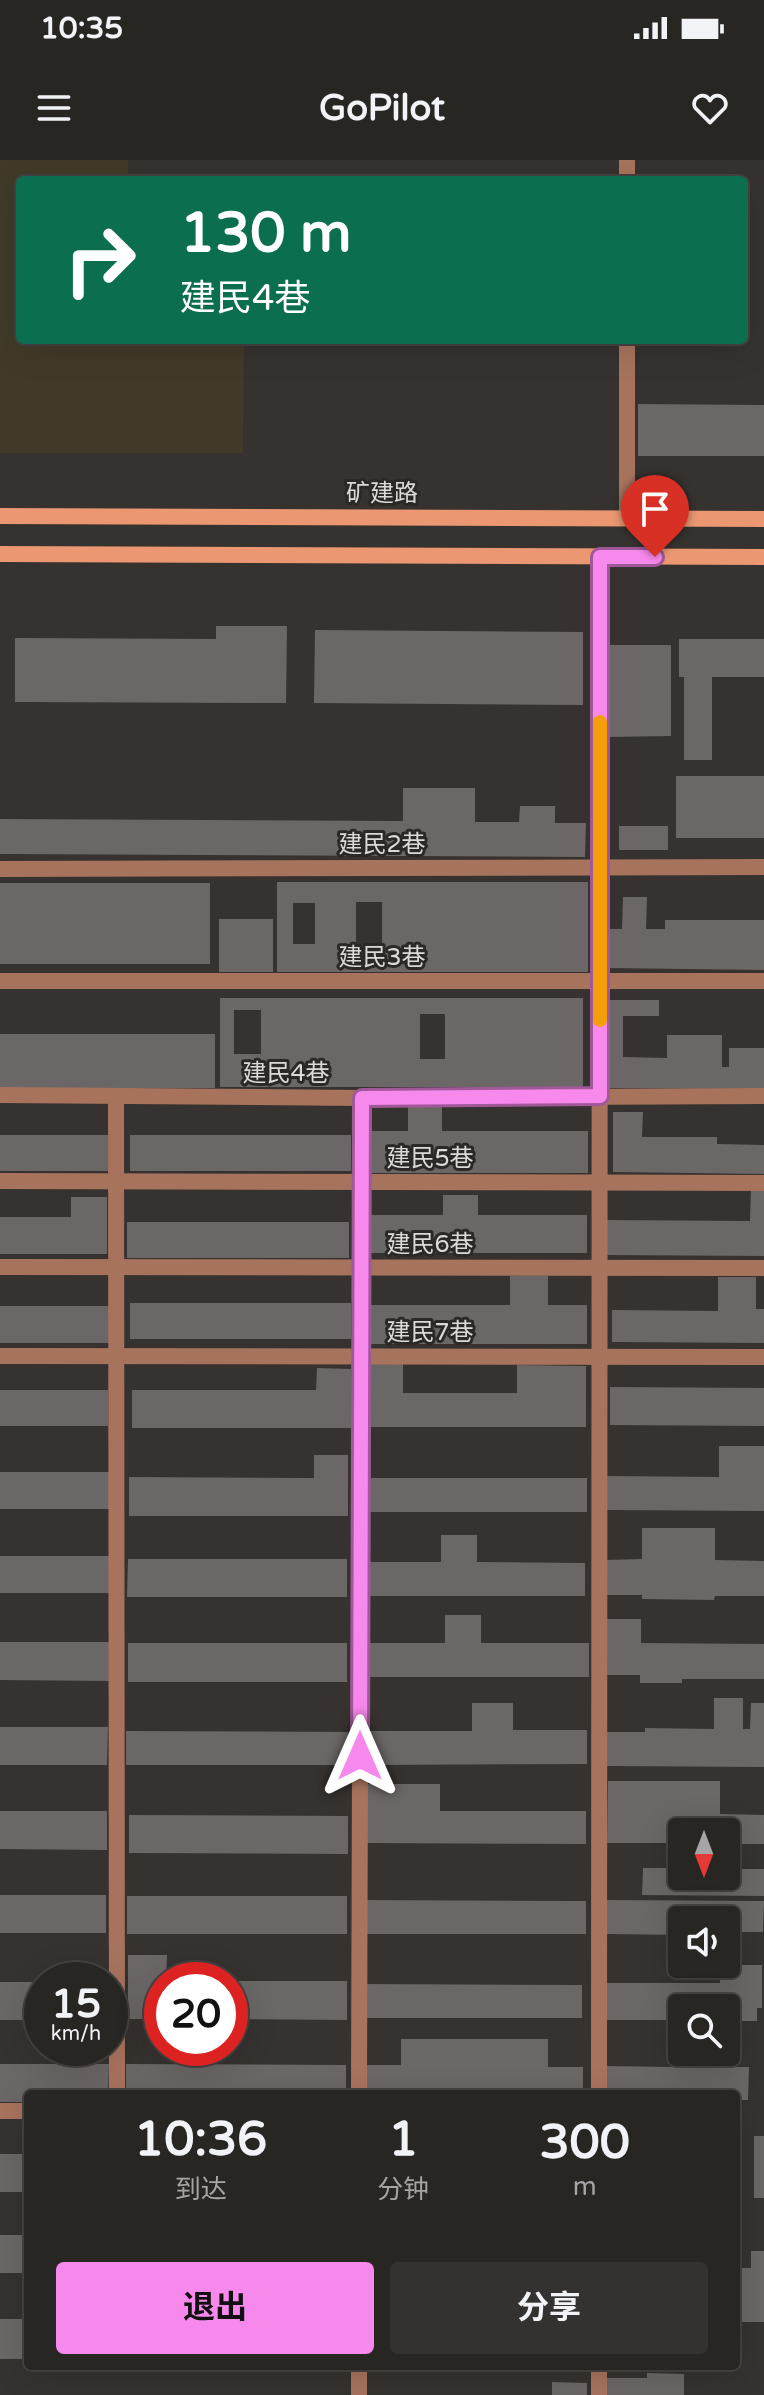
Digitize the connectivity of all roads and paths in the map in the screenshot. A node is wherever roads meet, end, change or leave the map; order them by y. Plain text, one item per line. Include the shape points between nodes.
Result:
1 (627, 344) edge
2 (0, 516) edge
3 (627, 518) junction
4 (764, 519) edge
5 (0, 554) edge
6 (600, 557) junction
7 (764, 557) edge
8 (600, 867) junction
9 (764, 867) edge
10 (0, 869) edge
11 (0, 981) edge
12 (600, 981) junction
13 (764, 981) edge
14 (0, 1095) edge
15 (116, 1096) junction
16 (600, 1096) junction
17 (764, 1096) edge
18 (362, 1098) junction
19 (0, 1181) edge
20 (116, 1181) junction
21 (361, 1182) junction
22 (600, 1183) junction
23 (764, 1183) edge
24 (0, 1267) edge
25 (116, 1267) junction
26 (361, 1268) junction
27 (600, 1268) junction
28 (764, 1268) edge
29 (0, 1356) edge
30 (116, 1356) junction
31 (361, 1356) junction
32 (600, 1356) junction
33 (764, 1357) edge
34 (117, 2090) edge
35 (359, 2090) edge
36 (599, 2090) edge
37 (0, 2111) edge
38 (24, 2111) edge
39 (359, 2370) edge
40 (599, 2370) edge
41 (359, 2395) edge
42 (599, 2395) edge

1 - 3 street
2 - 3 street, 矿建路
3 - 4 street, 矿建路
5 - 6 street
6 - 7 street
6 - 8 street
8 - 9 street, 建民2巷
8 - 10 street, 建民2巷
8 - 12 street
11 - 12 street, 建民3巷
12 - 13 street, 建民3巷
12 - 16 street
14 - 15 street, 建民4巷
15 - 18 street, 建民4巷
15 - 20 street
16 - 17 street, 建民4巷
16 - 18 street, 建民4巷
16 - 22 street
18 - 21 street
19 - 20 street, 建民5巷
20 - 21 street, 建民5巷
20 - 25 street
21 - 22 street, 建民5巷
21 - 26 street
22 - 23 street, 建民5巷
22 - 27 street
24 - 25 street, 建民6巷
25 - 26 street, 建民6巷
25 - 30 street
26 - 27 street, 建民6巷
26 - 31 street
27 - 28 street, 建民6巷
27 - 32 street
29 - 30 street, 建民7巷
30 - 31 street, 建民7巷
30 - 34 street
31 - 32 street, 建民7巷
31 - 35 street
32 - 33 street, 建民7巷
32 - 36 street
37 - 38 street
39 - 41 street
40 - 42 street

